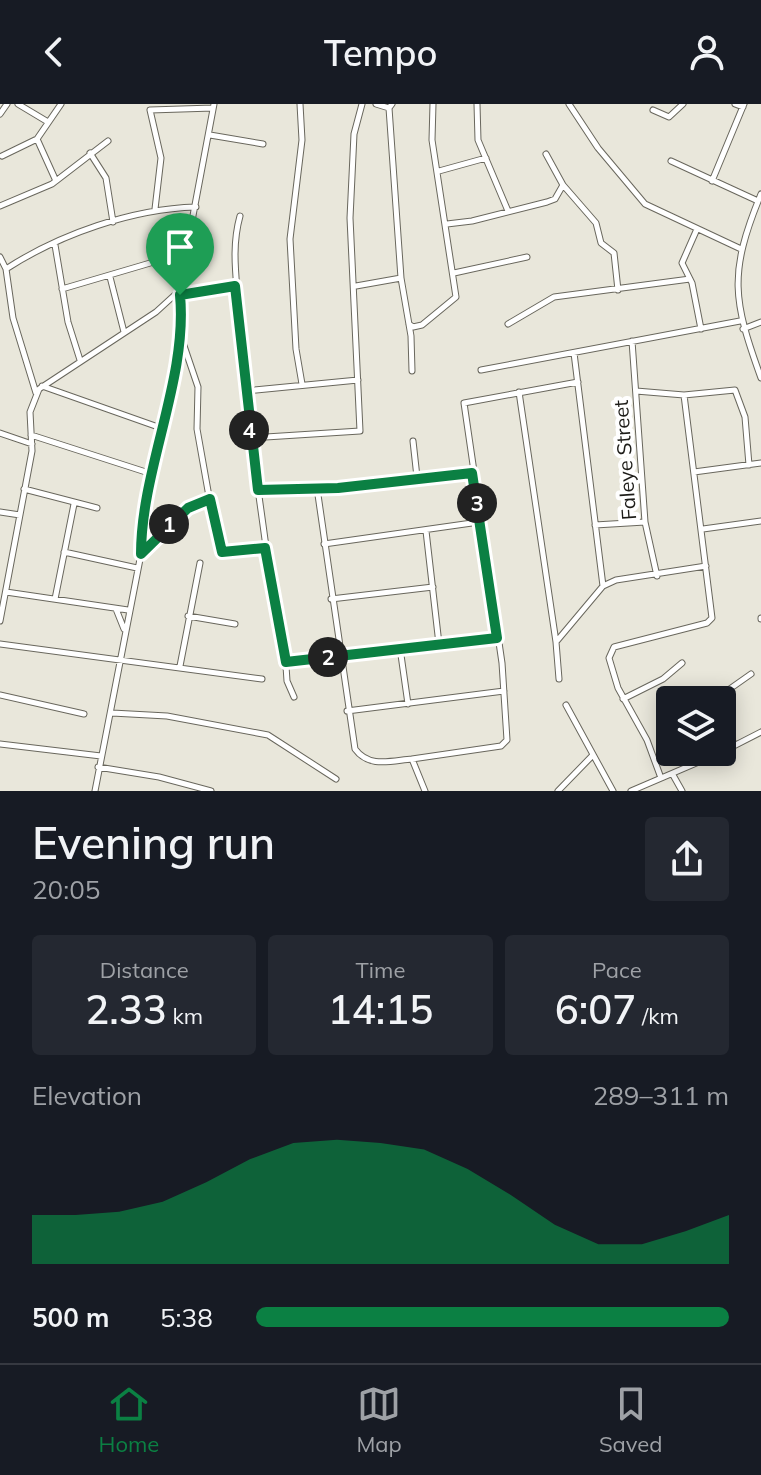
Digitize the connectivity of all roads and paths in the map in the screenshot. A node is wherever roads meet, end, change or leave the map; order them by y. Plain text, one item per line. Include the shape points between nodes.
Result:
1 (7, 104) edge
2 (18, 104) edge
3 (61, 104) edge
4 (300, 104) edge
5 (362, 104) edge
6 (376, 104) edge
7 (433, 104) edge
8 (477, 104) edge
9 (569, 104) edge
10 (683, 104) edge
11 (735, 104) edge
12 (214, 106) edge
13 (390, 106) edge
14 (743, 106) edge
15 (653, 110) dead end
16 (0, 114) edge
17 (48, 122) junction
18 (210, 135) junction
19 (37, 139) junction
20 (108, 141) dead end
21 (263, 144) dead end
22 (90, 153) junction
23 (546, 154) dead end
24 (2, 156) dead end
25 (486, 158) junction
26 (671, 161) dead end
27 (439, 171) junction
28 (56, 181) junction
29 (712, 181) junction
30 (563, 185) junction
31 (760, 198) edge
32 (0, 206) edge
33 (196, 207) junction
34 (155, 209) junction
35 (508, 211) junction
36 (240, 216) dead end
37 (113, 222) junction
38 (447, 224) junction
39 (697, 229) junction
40 (55, 245) junction
41 (741, 249) junction
42 (0, 257) edge
43 (527, 257) dead end
44 (183, 259) junction
45 (6, 269) junction
46 (454, 273) junction
47 (110, 277) junction
48 (401, 278) junction
49 (690, 279) junction
50 (235, 286) junction
51 (356, 286) junction
52 (62, 289) junction
53 (618, 290) junction
54 (180, 292) junction
55 (740, 321) junction
56 (761, 322) edge
57 (409, 323) junction
58 (508, 324) dead end
59 (701, 329) junction
60 (743, 329) junction
61 (124, 332) junction
62 (181, 337) junction
63 (632, 341) junction
64 (574, 353) junction
65 (187, 358) junction
66 (177, 359) junction
67 (80, 360) junction
68 (481, 370) dead end
69 (412, 371) dead end
70 (761, 378) edge
71 (358, 380) junction
72 (578, 382) junction
73 (302, 384) junction
74 (42, 386) junction
75 (245, 391) junction
76 (636, 391) junction
77 (519, 392) junction
78 (36, 394) junction
79 (684, 395) junction
80 (161, 428) junction
81 (0, 433) edge
82 (31, 435) junction
83 (250, 438) junction
84 (413, 441) dead end
85 (32, 444) junction
86 (761, 463) edge
87 (749, 465) junction
88 (694, 472) junction
89 (472, 473) junction
90 (152, 474) junction
91 (417, 477) junction
92 (317, 488) junction
93 (24, 489) junction
94 (258, 490) junction
95 (210, 499) junction
96 (74, 504) junction
97 (97, 508) dead end
98 (0, 512) edge
99 (20, 515) junction
100 (761, 521) edge
101 (479, 522) junction
102 (645, 522) junction
103 (595, 525) junction
104 (703, 529) junction
105 (426, 531) junction
106 (324, 544) junction
107 (265, 548) junction
108 (64, 552) junction
109 (141, 554) junction
110 (200, 563) dead end
111 (706, 566) junction
112 (137, 568) junction
113 (657, 576) junction
114 (603, 586) junction
115 (433, 587) junction
116 (6, 591) junction
117 (55, 599) junction
118 (331, 599) junction
119 (116, 608) junction
120 (128, 610) junction
121 (188, 616) junction
122 (0, 621) edge
123 (235, 624) dead end
124 (125, 632) junction
125 (497, 638) junction
126 (556, 642) junction
127 (0, 644) edge
128 (439, 644) junction
129 (400, 648) junction
130 (339, 656) junction
131 (120, 662) junction
132 (286, 662) junction
133 (682, 663) dead end
134 (180, 666) junction
135 (751, 674) dead end
136 (262, 679) dead end
137 (559, 679) dead end
138 (734, 686) edge
139 (504, 691) junction
140 (0, 695) edge
141 (294, 697) dead end
142 (623, 699) junction
143 (408, 704) junction
144 (566, 705) dead end
145 (347, 711) junction
146 (112, 713) junction
147 (84, 714) dead end
148 (761, 732) edge
149 (0, 744) edge
150 (736, 744) edge
151 (101, 756) junction
152 (592, 756) junction
153 (412, 759) junction
154 (691, 766) edge
155 (98, 767) junction
156 (673, 774) junction
157 (661, 778) junction
158 (336, 779) dead end
159 (422, 790) edge
160 (95, 791) edge
161 (211, 791) edge
162 (558, 791) edge
163 (613, 791) edge
164 (631, 791) edge
165 (682, 791) edge

1 - 16 street
2 - 17 street
3 - 17 street
4 - 73 street via 302,140 290,239
5 - 51 street via 354,134 350,218
6 - 13 street
7 - 27 street via 432,140
8 - 25 street via 476,135
9 - 39 street via 639,199
10 - 15 street via 669,117
11 - 14 street
12 - 18 street
12 - 34 street via 150,110 161,158
13 - 48 street
14 - 29 street
17 - 19 street
18 - 21 street
18 - 33 street
19 - 24 street
19 - 28 street
20 - 22 street
22 - 28 street
22 - 37 street via 106,178
23 - 30 street
25 - 27 street
25 - 35 street
26 - 29 street
27 - 38 street
28 - 32 street
29 - 31 street
30 - 35 street via 555,199
30 - 53 street via 614,253
31 - 41 street
33 - 34 street
33 - 44 street
34 - 37 street
35 - 38 street
36 - 50 street
37 - 40 street
38 - 46 street
39 - 41 street
39 - 49 street via 682,259
40 - 45 street
40 - 52 street
41 - 55 street
42 - 45 street
43 - 46 street
44 - 47 street via 157,261
44 - 54 street
45 - 78 street via 13,318
46 - 57 street via 455,299 422,325
47 - 52 street
47 - 61 street
48 - 51 street
48 - 57 street
49 - 53 street
49 - 59 street
50 - 54 street
50 - 75 street
51 - 71 street
52 - 67 street
53 - 58 street via 554,297
54 - 61 street
54 - 62 street
55 - 59 street
55 - 60 street
56 - 60 street
57 - 69 street
59 - 63 street
60 - 70 street
61 - 67 street
62 - 65 street
62 - 66 street
63 - 64 street
63 - 76 street, Faleye Street
64 - 68 street
64 - 72 street
65 - 66 street
65 - 95 street via 198,387 197,429
66 - 80 street
67 - 74 street
71 - 73 street
71 - 83 street via 360,431
72 - 77 street
72 - 103 street
73 - 75 street
74 - 78 street
74 - 80 street
75 - 83 street
76 - 79 street
76 - 102 street, Faleye Street
77 - 89 street via 464,403
77 - 126 street
78 - 82 street
79 - 87 street via 735,390 745,417
79 - 88 street
80 - 90 street
81 - 85 street
82 - 85 street
82 - 90 street
83 - 94 street
84 - 91 street
85 - 93 street
86 - 87 street
87 - 88 street
88 - 104 street
89 - 91 street
89 - 101 street
90 - 109 street
91 - 92 street
92 - 94 street
92 - 106 street
93 - 96 street
93 - 99 street
94 - 107 street
95 - 107 street via 222,552
95 - 109 street via 188,508
96 - 97 street
96 - 108 street
98 - 99 street
99 - 116 street
100 - 104 street
101 - 105 street
101 - 125 street
102 - 103 street
102 - 113 street, Faleye Street
103 - 114 street
104 - 111 street
105 - 106 street
105 - 115 street
106 - 118 street
107 - 132 street
108 - 112 street
108 - 117 street
109 - 112 street
110 - 121 street
111 - 113 street
111 - 142 street via 710,622 637,638 610,650 610,669
112 - 120 street
113 - 114 street
114 - 126 street
115 - 118 street
115 - 128 street
116 - 117 street
116 - 122 street
117 - 119 street
118 - 130 street
119 - 120 street
119 - 124 street
120 - 124 street
121 - 123 street
121 - 134 street
124 - 131 street
125 - 128 street
125 - 139 street
126 - 137 street
127 - 131 street
128 - 129 street
129 - 130 street
129 - 143 street
130 - 132 street
130 - 145 street
131 - 134 street
131 - 146 street
132 - 141 street
133 - 142 street
134 - 136 street
135 - 138 street
139 - 143 street
139 - 153 street via 504,744
140 - 147 street
142 - 157 street
143 - 145 street
144 - 152 street
145 - 153 street via 355,749 367,760
146 - 151 street
146 - 158 street via 167,716 268,735
148 - 150 street
149 - 151 street
151 - 155 street
152 - 162 street
152 - 163 street
153 - 159 street
154 - 156 street
155 - 160 street
155 - 161 street
156 - 157 street
156 - 165 street
157 - 164 street

